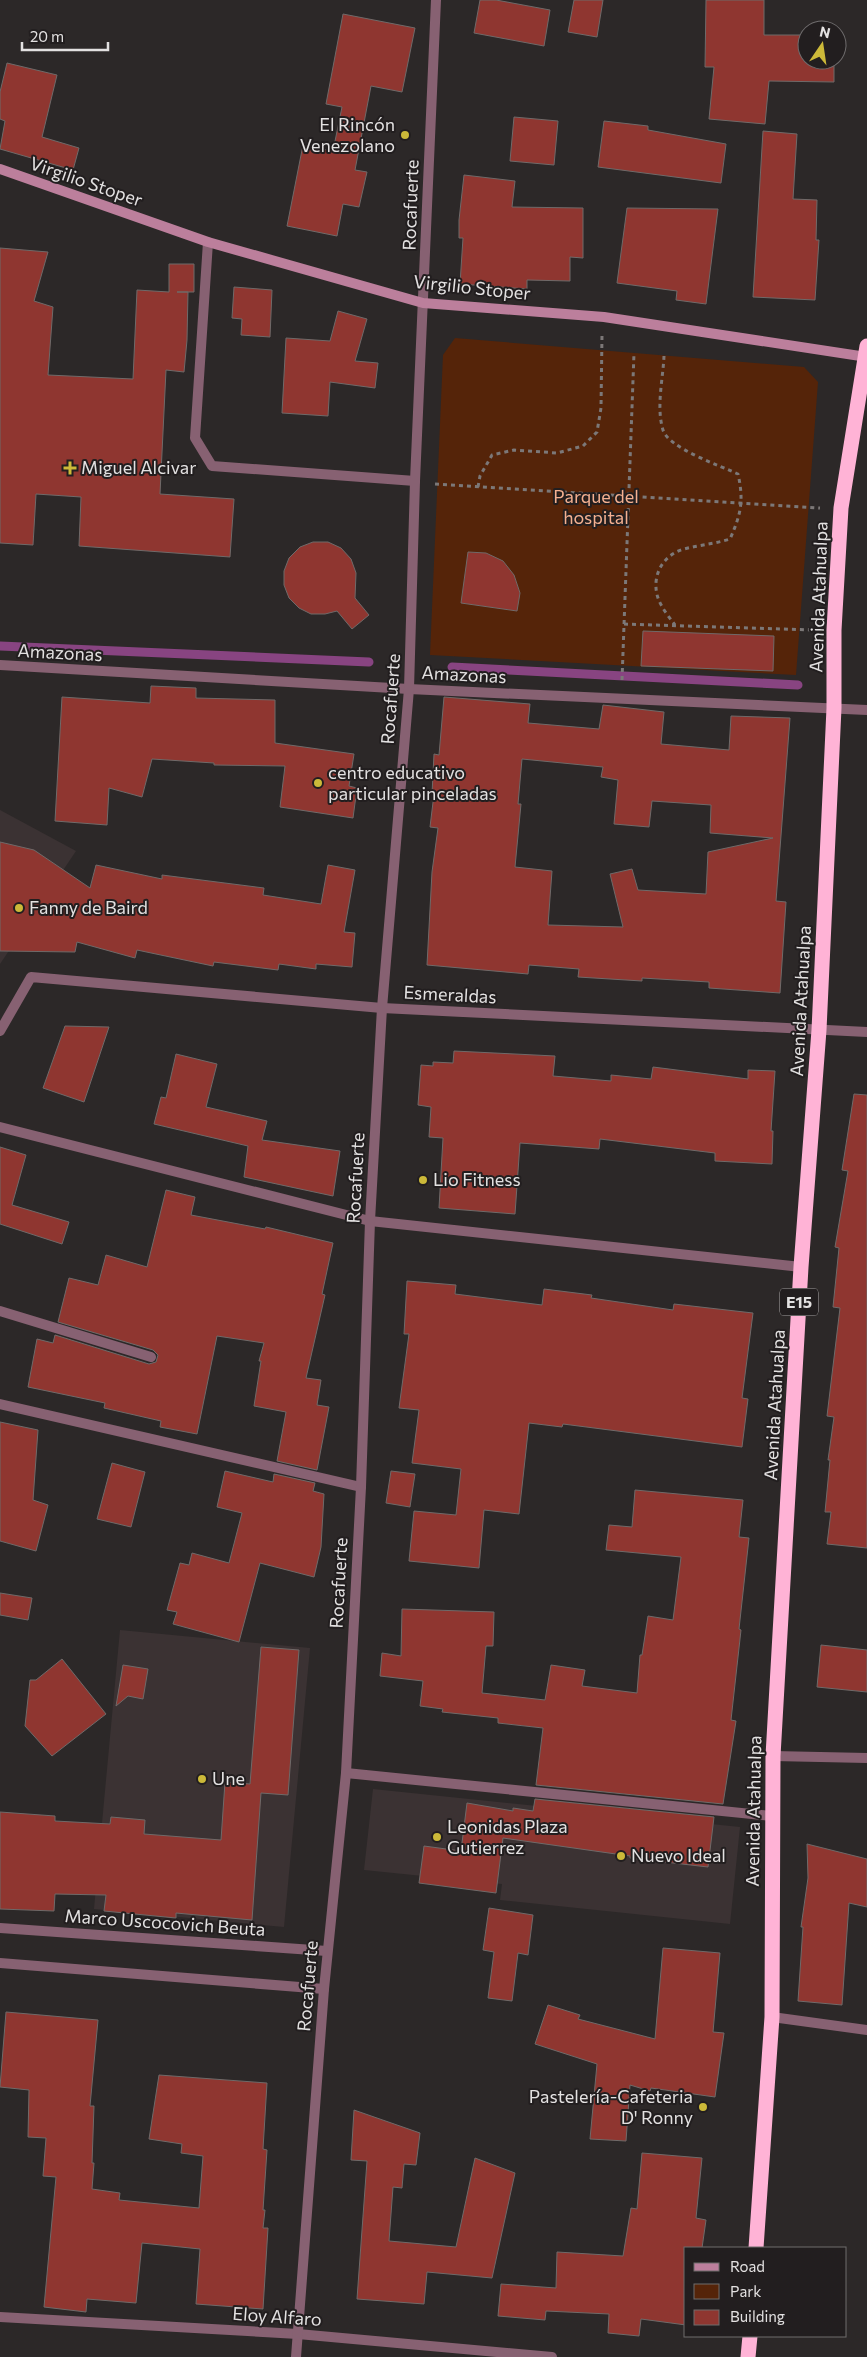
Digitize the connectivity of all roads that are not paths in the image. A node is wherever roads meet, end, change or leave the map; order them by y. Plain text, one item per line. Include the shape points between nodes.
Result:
1 (436, 0) edge
2 (0, 169) edge
3 (208, 242) junction
4 (423, 303) junction
5 (867, 346) edge
6 (867, 357) edge
7 (415, 481) junction
8 (0, 666) edge
9 (410, 689) junction
10 (834, 708) junction
11 (867, 710) edge
12 (382, 1008) junction
13 (819, 1030) junction
14 (0, 1031) edge
15 (867, 1032) edge
16 (0, 1126) edge
17 (370, 1220) junction
18 (801, 1267) junction
19 (0, 1311) edge
20 (151, 1357) dead end
21 (0, 1404) edge
22 (361, 1487) junction
23 (773, 1756) junction
24 (867, 1758) edge
25 (346, 1773) junction
26 (771, 1816) junction
27 (0, 1928) edge
28 (327, 1951) junction
29 (0, 1962) edge
30 (324, 1989) junction
31 (772, 2017) junction
32 (867, 2030) edge
33 (756, 2247) edge
34 (0, 2317) edge
35 (298, 2334) junction
36 (750, 2337) edge
37 (296, 2357) edge
38 (552, 2357) edge
39 (748, 2357) edge

1 - 4 street, Rocafuerte
2 - 3 street, Virgilio Stoper
3 - 4 street, Virgilio Stoper
3 - 7 street via 195,438 212,466
4 - 6 street, Virgilio Stoper via 604,317
4 - 7 street, Rocafuerte
5 - 6 highway, E15
6 - 10 highway, Avenida Atahualpa / E15 via 841,508 834,630
7 - 9 street, Rocafuerte
8 - 9 street, Amazonas
9 - 10 street, Amazonas
9 - 12 street, Rocafuerte
10 - 11 street, Amazonas
10 - 13 highway, Avenida Atahualpa / E15
12 - 13 street, Esmeraldas
12 - 14 street, Esmeraldas via 31,977
12 - 17 street, Rocafuerte
13 - 15 street, Esmeraldas
13 - 18 highway, Avenida Atahualpa / E15
16 - 17 street
17 - 18 street
17 - 22 street, Rocafuerte
18 - 23 highway, Avenida Atahualpa / E15
19 - 20 street
21 - 22 street
22 - 25 street, Rocafuerte
23 - 24 street
23 - 26 highway, Avenida Atahualpa / E15
25 - 26 street
25 - 28 street, Rocafuerte
26 - 31 highway, Avenida Atahualpa / E15
27 - 28 street, Marco Uscocovich Beuta
28 - 30 street, Rocafuerte
29 - 30 street
30 - 35 street, Rocafuerte
31 - 32 street
31 - 33 highway, Avenida Atahualpa / E15
34 - 35 street, Eloy Alfaro
35 - 37 street, Rocafuerte
35 - 38 street, Eloy Alfaro
36 - 39 highway

